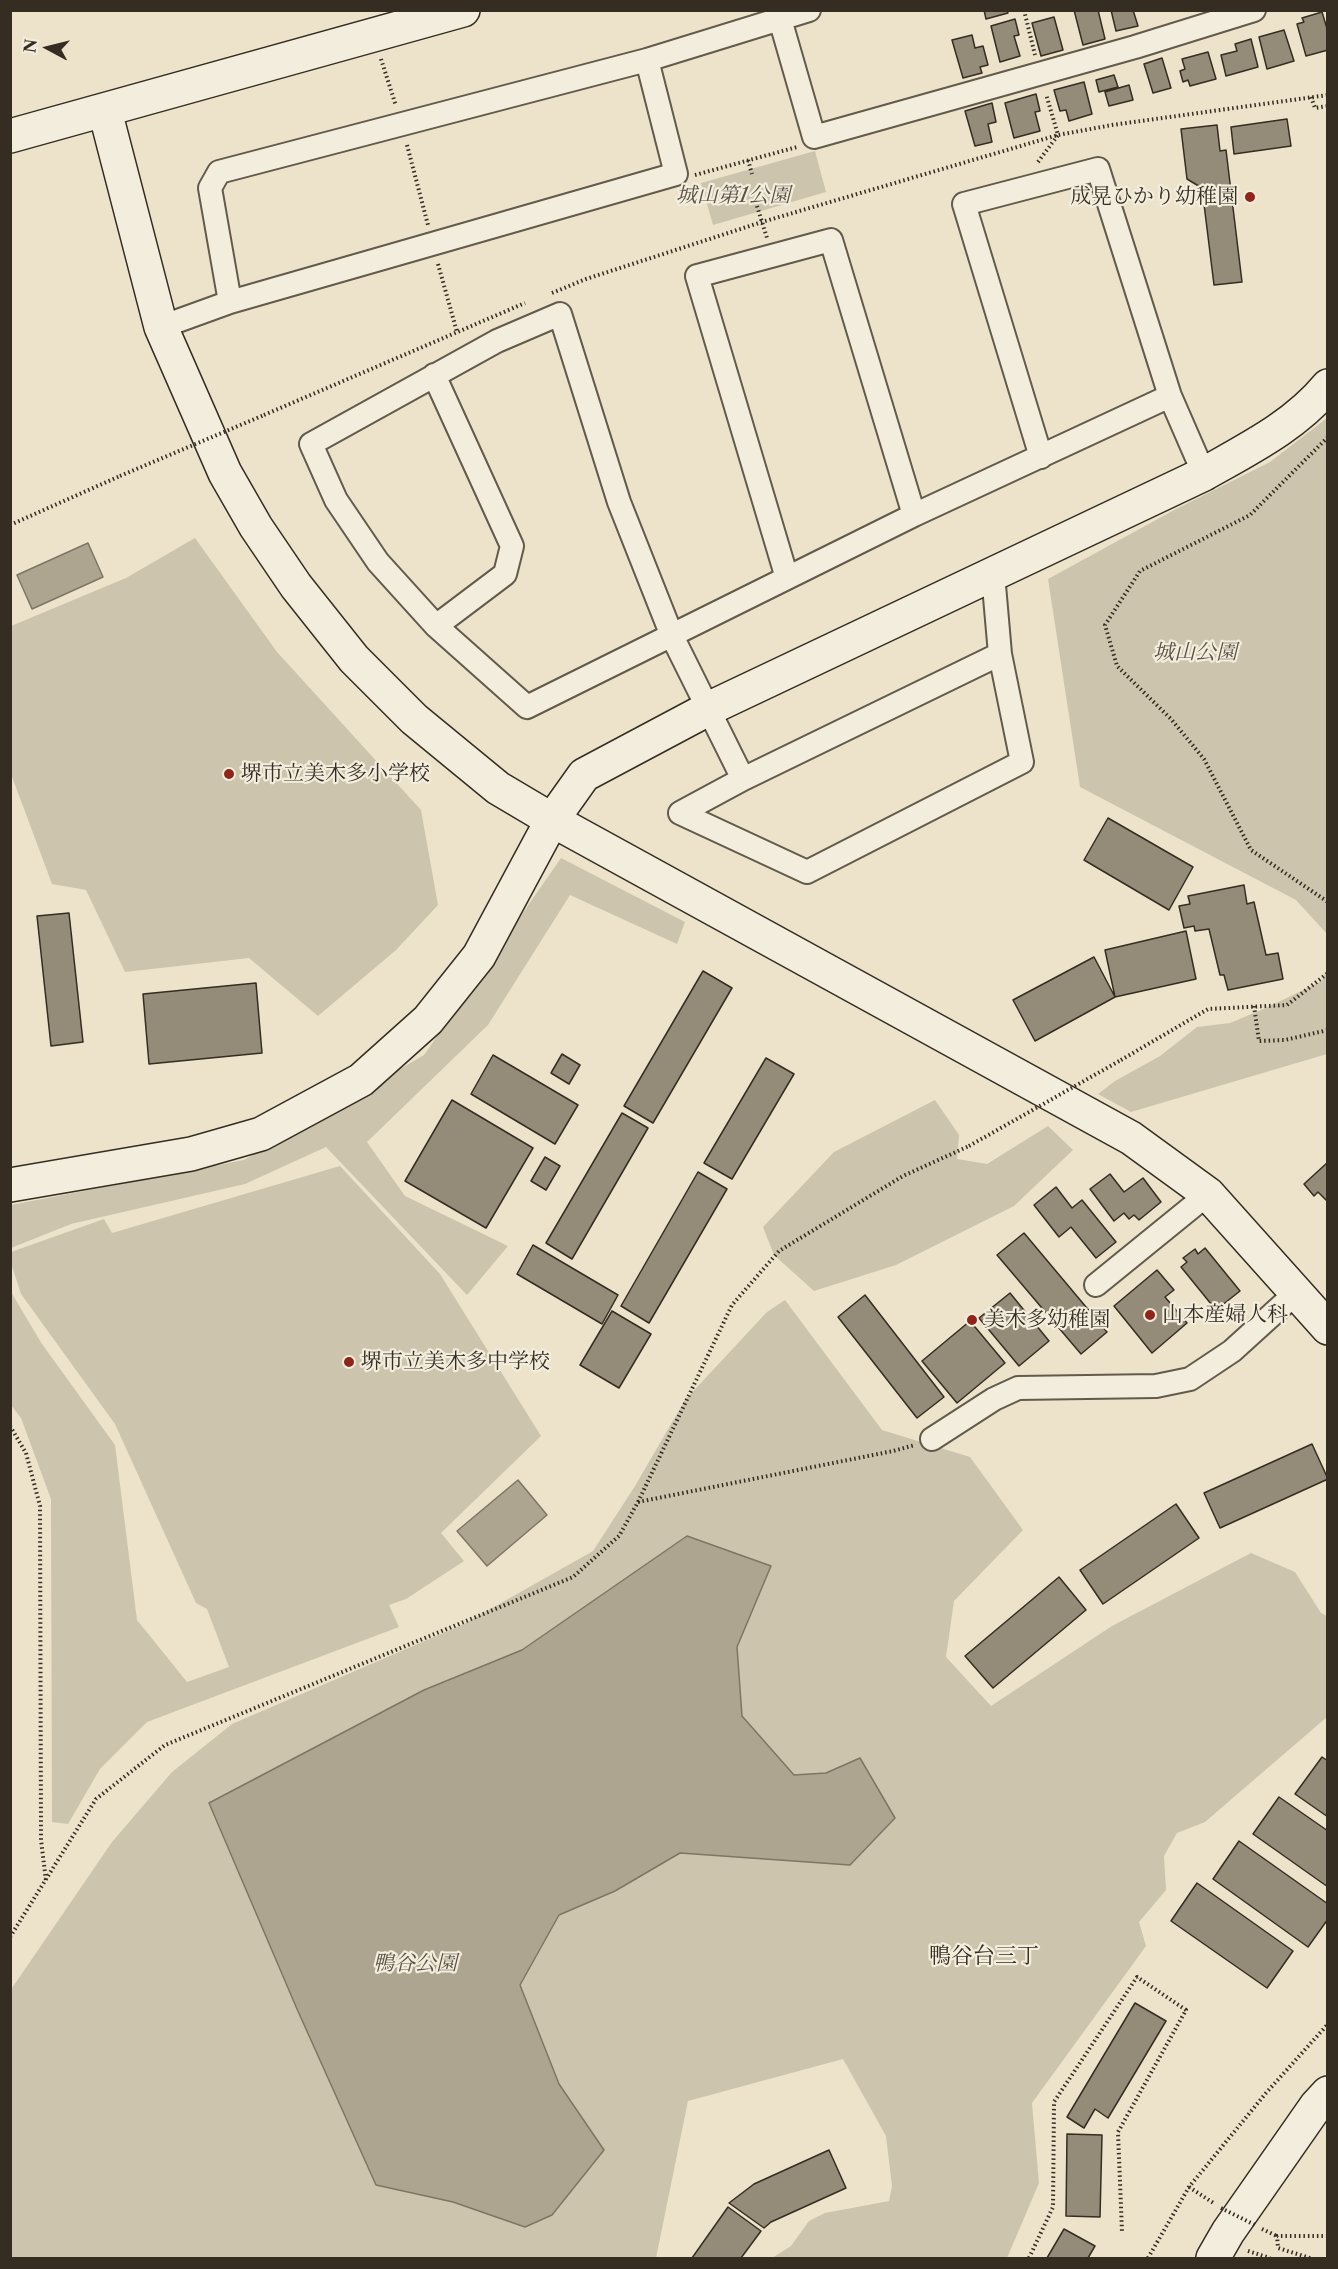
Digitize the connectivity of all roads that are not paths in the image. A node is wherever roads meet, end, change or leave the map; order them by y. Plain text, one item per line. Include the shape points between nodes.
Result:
1 (463, 10) edge
2 (809, 10) edge
3 (1254, 10) edge
4 (780, 19) junction
5 (647, 60) junction
6 (105, 111) junction
7 (10, 136) edge
8 (230, 302) junction
9 (161, 327) junction
10 (434, 375) junction
11 (1328, 386) edge
12 (1170, 396) junction
13 (1041, 457) junction
14 (1204, 474) junction
15 (914, 515) junction
16 (993, 573) junction
17 (787, 578) junction
18 (436, 626) junction
19 (672, 636) junction
20 (1000, 654) junction
21 (708, 709) junction
22 (742, 779) junction
23 (552, 820) junction
24 (10, 1185) edge
25 (1208, 1194) junction
26 (1096, 1285) dead end
27 (1297, 1292) junction
28 (1328, 1328) edge
29 (933, 1439) road end
30 (1328, 2093) edge
31 (1213, 2259) edge

1 - 6 street
2 - 4 street
3 - 4 street via 814,137
4 - 5 street
5 - 8 street via 219,171 210,188
5 - 8 street via 676,174
6 - 7 street
6 - 9 street
8 - 9 street
9 - 23 street via 225,473 296,586 347,650 414,719 498,788
10 - 18 street via 512,546 505,574
10 - 18 street via 311,444 336,500 378,562
10 - 19 street via 497,341 560,314 619,502
11 - 14 street via 1312,405 1263,441
12 - 13 street
12 - 13 street via 1098,169 964,204
12 - 14 street
13 - 15 street
14 - 16 street
15 - 17 street
15 - 17 street via 831,240 697,276
16 - 20 street
16 - 21 street
17 - 19 street
18 - 19 street via 526,707
19 - 21 street
20 - 22 street
20 - 22 street via 1022,762 807,872 680,813
21 - 22 street
21 - 23 street via 584,775
23 - 24 street via 479,956 428,1020 361,1080 251,1137 191,1154
23 - 25 street via 1131,1138
25 - 26 street
25 - 27 street
27 - 28 street
27 - 29 street via 1232,1351 1190,1379 1156,1386 1018,1388
30 - 31 street via 1234,2222

